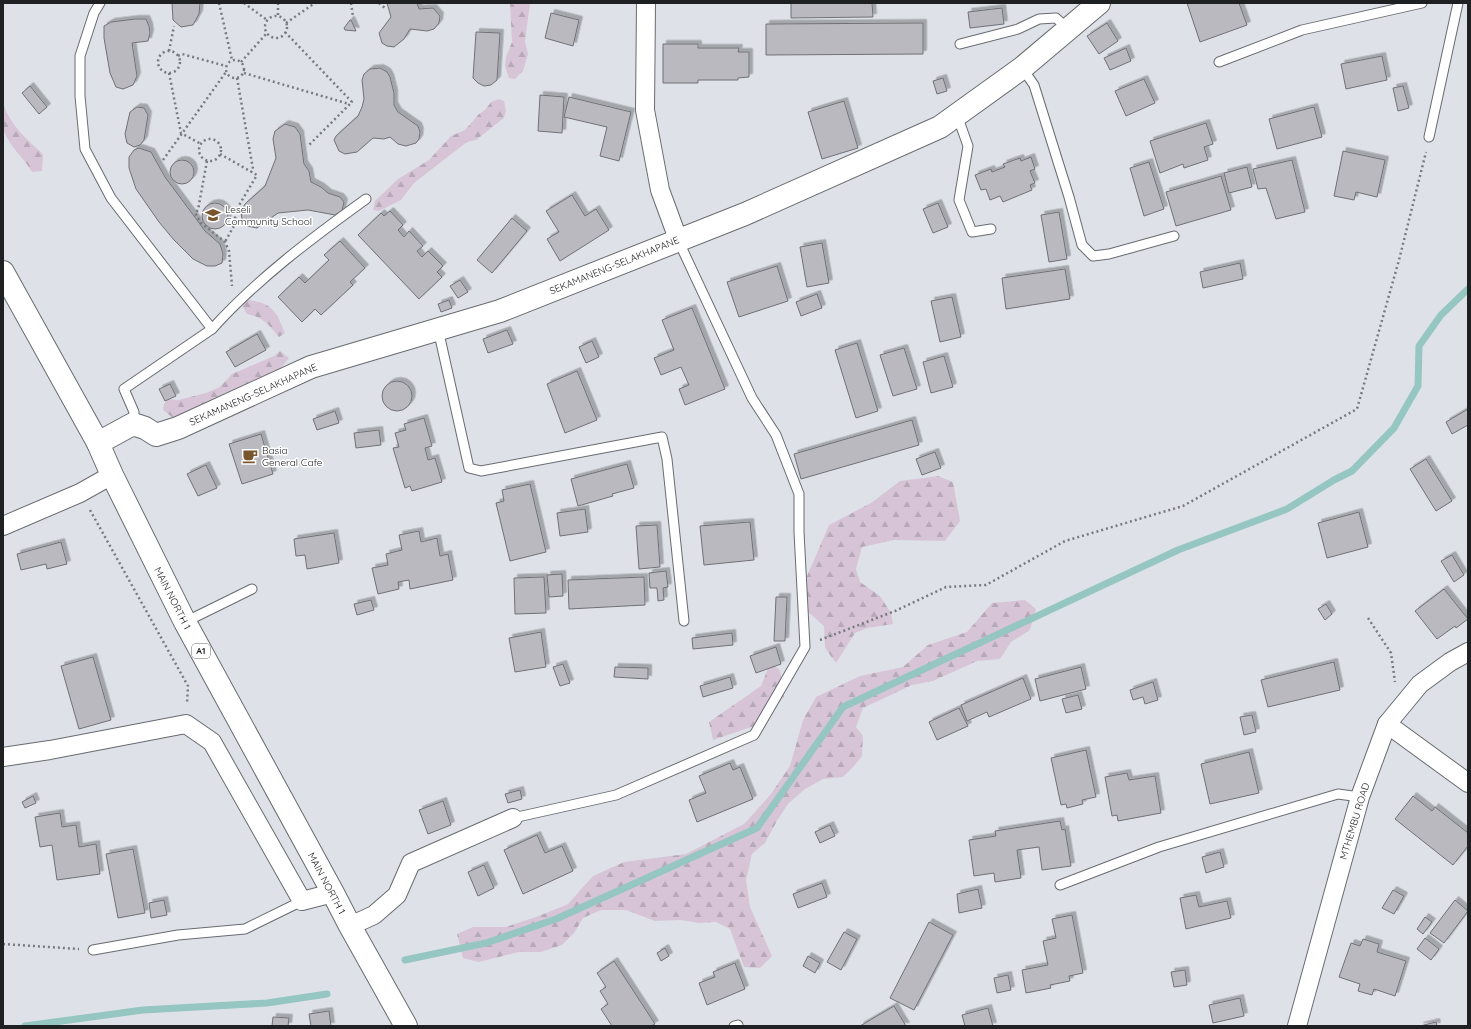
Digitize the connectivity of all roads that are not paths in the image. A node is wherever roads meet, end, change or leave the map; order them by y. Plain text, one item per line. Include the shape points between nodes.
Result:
1 (100, 3) edge
2 (646, 3) edge
3 (1099, 3) edge
4 (1422, 3) edge
5 (1458, 3) edge
6 (1068, 29) junction
7 (960, 44) dead end
8 (1219, 62) dead end
9 (1022, 68) junction
10 (957, 115) junction
11 (1430, 137) road end
12 (366, 199) dead end
13 (991, 229) dead end
14 (1174, 236) dead end
15 (678, 240) junction
16 (3, 272) edge
17 (438, 328) junction
18 (212, 330) junction
19 (133, 424) junction
20 (98, 443) junction
21 (112, 476) junction
22 (3, 526) edge
23 (252, 590) dead end
24 (684, 621) dead end
25 (185, 622) junction
26 (1468, 652) edge
27 (1387, 724) junction
28 (3, 757) edge
29 (1468, 783) edge
30 (1360, 797) junction
31 (513, 818) joint
32 (1060, 885) dead end
33 (333, 893) junction
34 (302, 901) junction
35 (350, 926) junction
36 (93, 950) road end
37 (402, 1024) edge
38 (1297, 1026) edge

1 - 18 lane via 94,13 80,56 80,96 85,149 111,198
2 - 15 street via 645,110 660,190
3 - 6 street, SEKAMANENG-SELAKHAPANE
4 - 8 lane via 1302,30
5 - 11 lane
6 - 7 lane via 1056,18 1039,18 1018,29
6 - 9 street, SEKAMANENG-SELAKHAPANE
9 - 10 street, SEKAMANENG-SELAKHAPANE
9 - 14 lane via 1034,85 1082,245 1093,256
10 - 13 lane via 968,146 959,200 972,232
10 - 15 street, SEKAMANENG-SELAKHAPANE via 940,127 832,176
12 - 18 lane via 305,243 236,304
15 - 17 street, SEKAMANENG-SELAKHAPANE via 500,311
15 - 31 lane via 752,398 776,435 799,494 805,647 754,736 616,794
16 - 20 street, MAIN NORTH 1 / A1
17 - 19 street, SEKAMANENG-SELAKHAPANE via 311,367 163,433 156,435
17 - 24 lane via 469,468 481,471 662,437 667,459
18 - 19 lane via 124,389 134,412
19 - 20 street
20 - 21 street, MAIN NORTH 1 / A1
21 - 22 street
21 - 25 street, MAIN NORTH 1 / A1
23 - 25 lane
25 - 33 street, MAIN NORTH 1 / A1
26 - 27 street, MTHEMBU ROAD via 1420,684
27 - 29 street
27 - 30 street, MTHEMBU ROAD
28 - 34 street via 186,724 212,742
30 - 32 lane via 1338,794 1330,796 1159,847
30 - 38 street, MTHEMBU ROAD
31 - 35 street via 411,863 397,895 374,915
33 - 34 street
33 - 35 street, MAIN NORTH 1 / A1
34 - 36 lane via 245,929 178,935
35 - 37 street, MAIN NORTH 1 / A1

